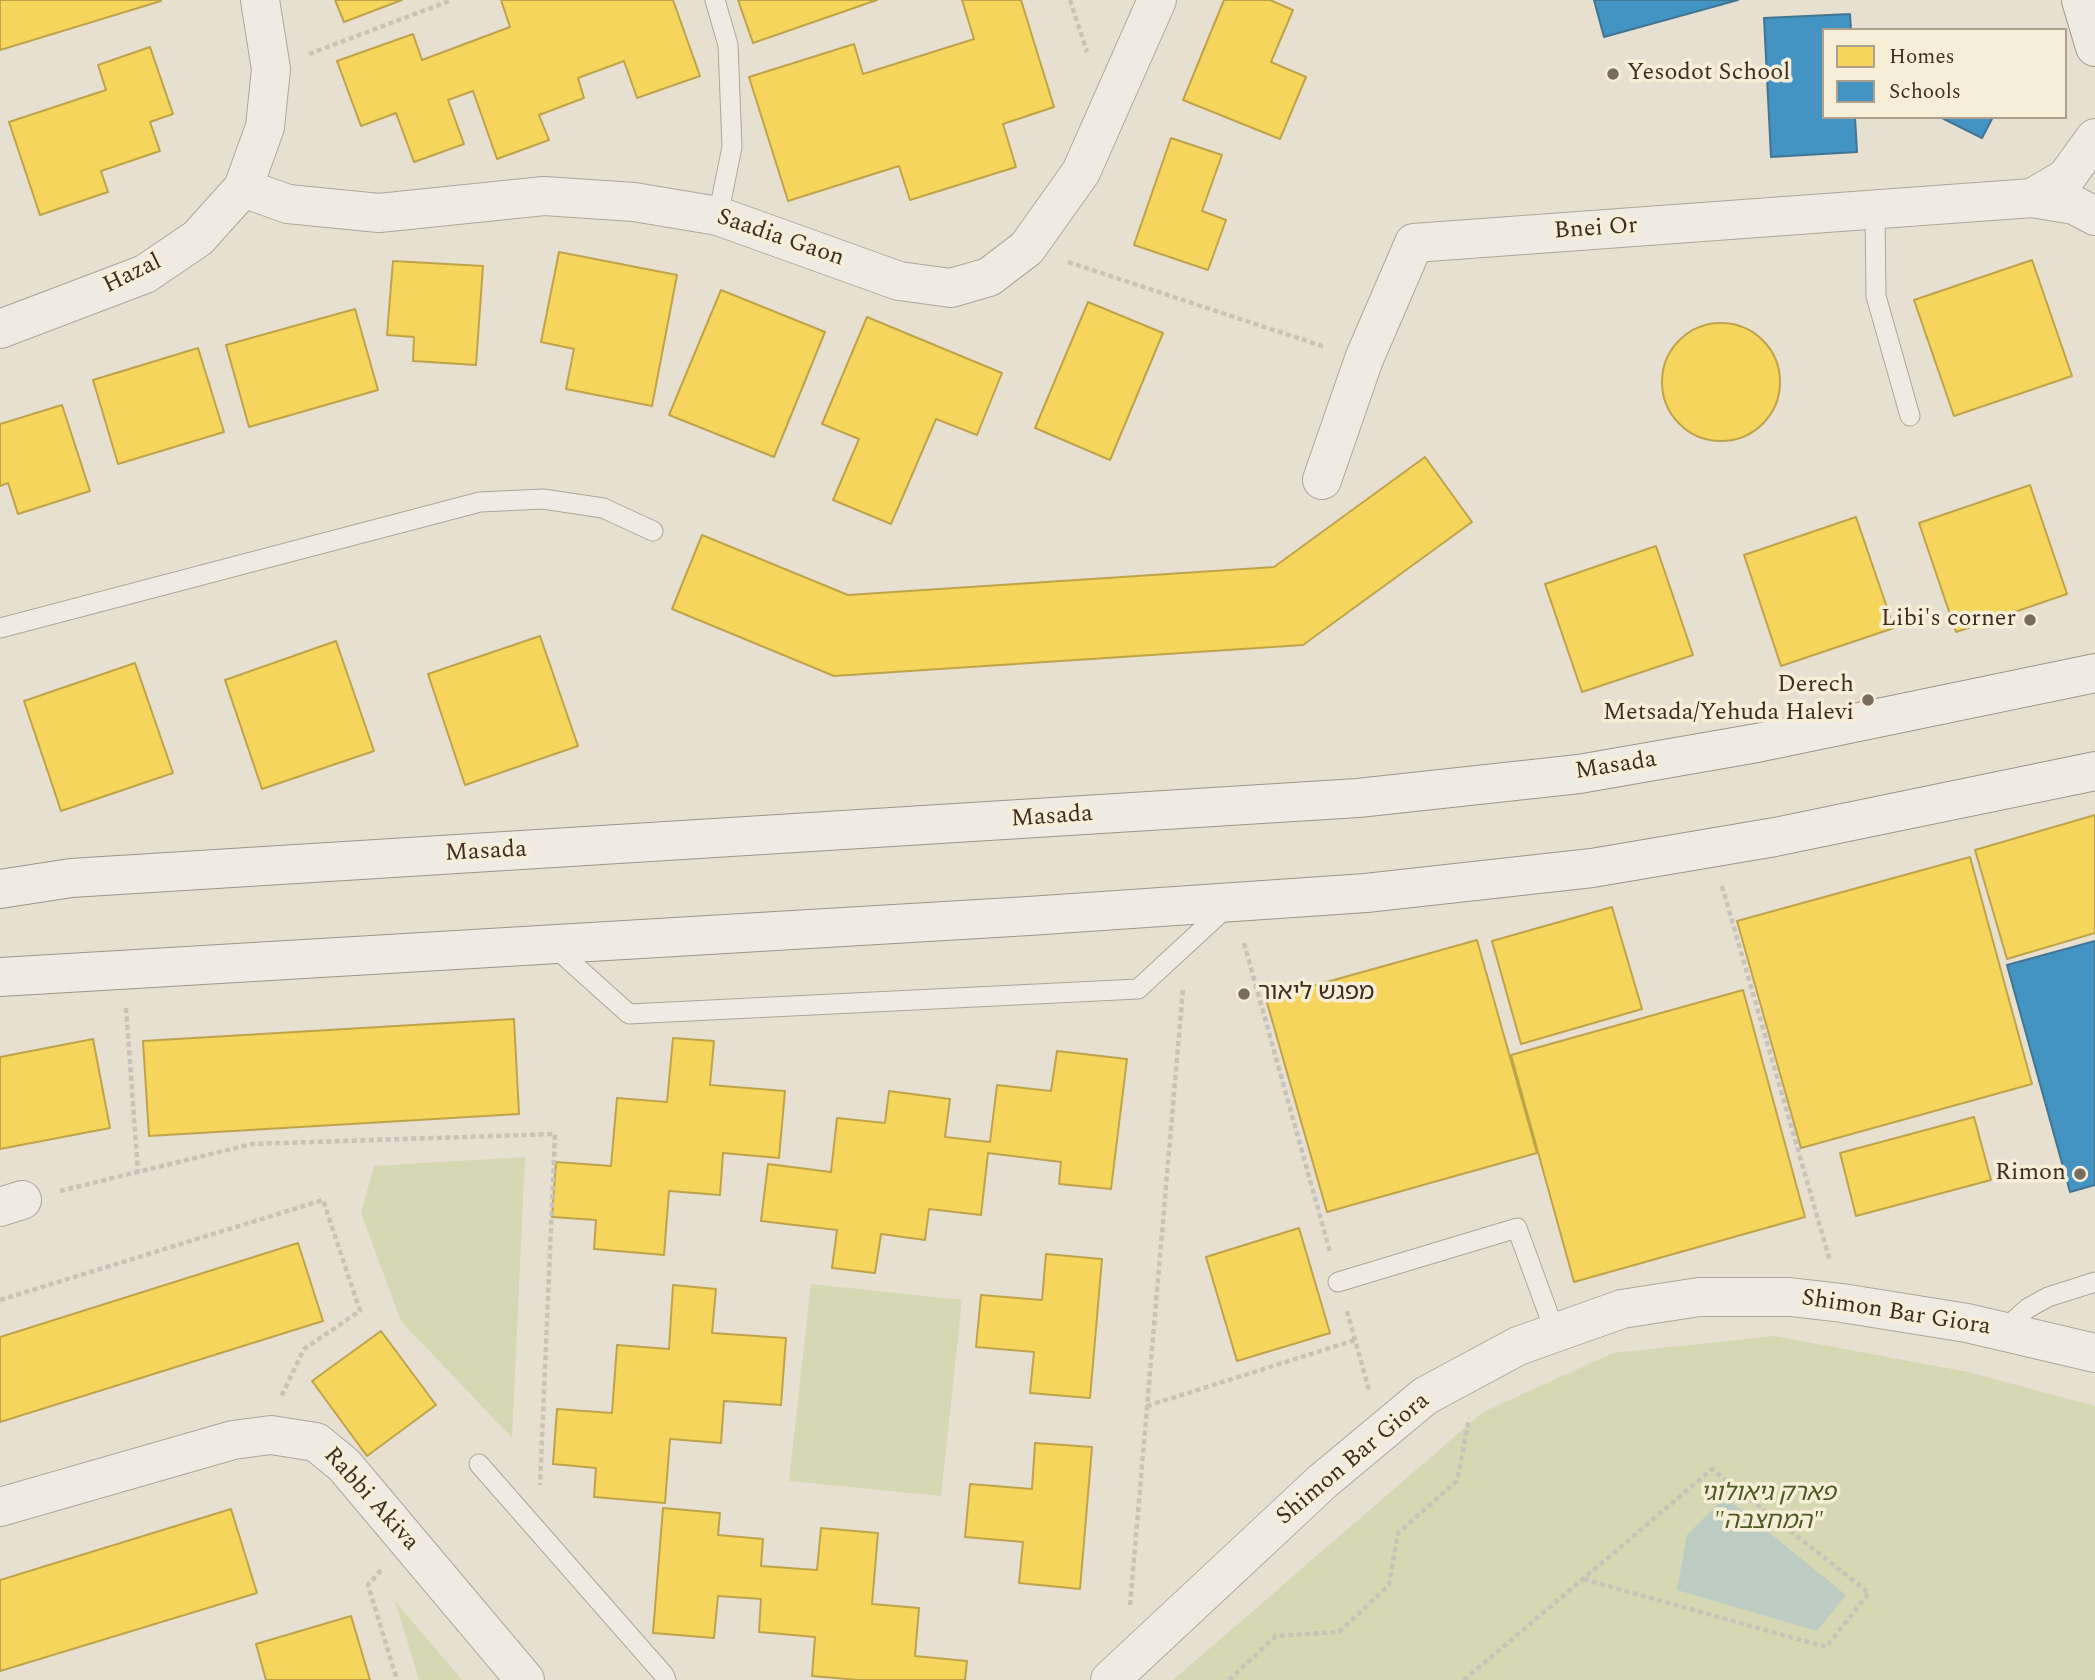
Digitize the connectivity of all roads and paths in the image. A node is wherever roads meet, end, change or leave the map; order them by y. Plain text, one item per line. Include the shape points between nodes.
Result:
1 (260, 0) edge
2 (452, 0) edge
3 (715, 0) edge
4 (1157, 0) edge
5 (2081, 0) edge
6 (2095, 47) edge
7 (271, 69) junction
8 (2095, 138) edge
9 (243, 188) junction
10 (2032, 198) junction
11 (1875, 209) junction
12 (718, 216) junction
13 (2095, 216) edge
14 (1027, 248) junction
15 (0, 329) edge
16 (1364, 359) junction
17 (1909, 416) dead end
18 (1322, 480) dead end
19 (653, 531) dead end
20 (0, 628) edge
21 (2095, 673) edge
22 (2095, 771) edge
23 (1711, 848) junction
24 (0, 889) edge
25 (1232, 902) junction
26 (1187, 943) junction
27 (552, 945) junction
28 (124, 971) junction
29 (0, 977) edge
30 (138, 1172) junction
31 (11, 1203) edge
32 (1338, 1282) junction
33 (2095, 1282) edge
34 (0, 1300) edge
35 (1842, 1303) junction
36 (2002, 1331) junction
37 (1555, 1332) junction
38 (1355, 1340) junction
39 (2095, 1353) edge
40 (1479, 1368) junction
41 (1147, 1406) junction
42 (1381, 1433) junction
43 (271, 1435) junction
44 (478, 1464) dead end
45 (0, 1507) edge
46 (538, 1533) junction
47 (408, 1541) junction
48 (1583, 1579) junction
49 (1117, 1673) edge
50 (397, 1680) edge
51 (526, 1680) edge
52 (666, 1680) edge
53 (1229, 1680) edge
54 (1464, 1680) edge

1 - 7 street
2 - 7 path
3 - 12 lane via 728,45 732,148
4 - 14 street, Saadia Gaon via 1080,172
5 - 6 street
7 - 9 street via 265,127
8 - 10 street, Bnei Or via 2066,178
9 - 12 street, Saadia Gaon via 288,204 379,213 544,195 634,202
9 - 15 street, Hazal via 198,238 145,274
10 - 11 street, Bnei Or
10 - 13 street, Bnei Or via 2074,205
11 - 16 street, Bnei Or via 1414,243
11 - 17 lane via 1876,296
12 - 14 street, Saadia Gaon via 899,281 951,288 989,277
14 - 16 path
16 - 18 street, Bnei Or
19 - 20 lane via 603,508 543,499 480,502
21 - 24 street, Masada via 1757,743 1579,774 1372,796 71,878
22 - 23 street
23 - 25 street via 1579,870
23 - 35 path
25 - 26 lane
25 - 27 street
25 - 32 path
26 - 27 lane via 1138,989 629,1014
26 - 41 path
27 - 28 street
28 - 29 street
28 - 30 path
30 - 31 path
30 - 46 path via 252,1144 555,1134
32 - 37 lane via 1517,1228
32 - 38 path
33 - 36 lane via 2048,1297
34 - 43 path via 323,1200 360,1311 304,1349 280,1398
35 - 36 street, Shimon Bar Giora
35 - 37 street, Shimon Bar Giora via 1790,1297 1699,1297 1622,1308
36 - 39 street, Shimon Bar Giora
37 - 40 street, Shimon Bar Giora
38 - 41 path
38 - 42 path
40 - 42 street, Shimon Bar Giora via 1425,1396
40 - 53 path via 1457,1481 1398,1533 1388,1584 1339,1632 1276,1636
41 - 49 path
42 - 49 street, Shimon Bar Giora
43 - 45 street, Rabbi Akiva via 188,1451
43 - 47 street, Rabbi Akiva via 316,1442 344,1465
44 - 46 lane
46 - 52 lane
47 - 50 path via 368,1585
47 - 51 street, Rabbi Akiva
48 - 48 path via 1712,1469 1869,1593 1826,1647
48 - 54 path

